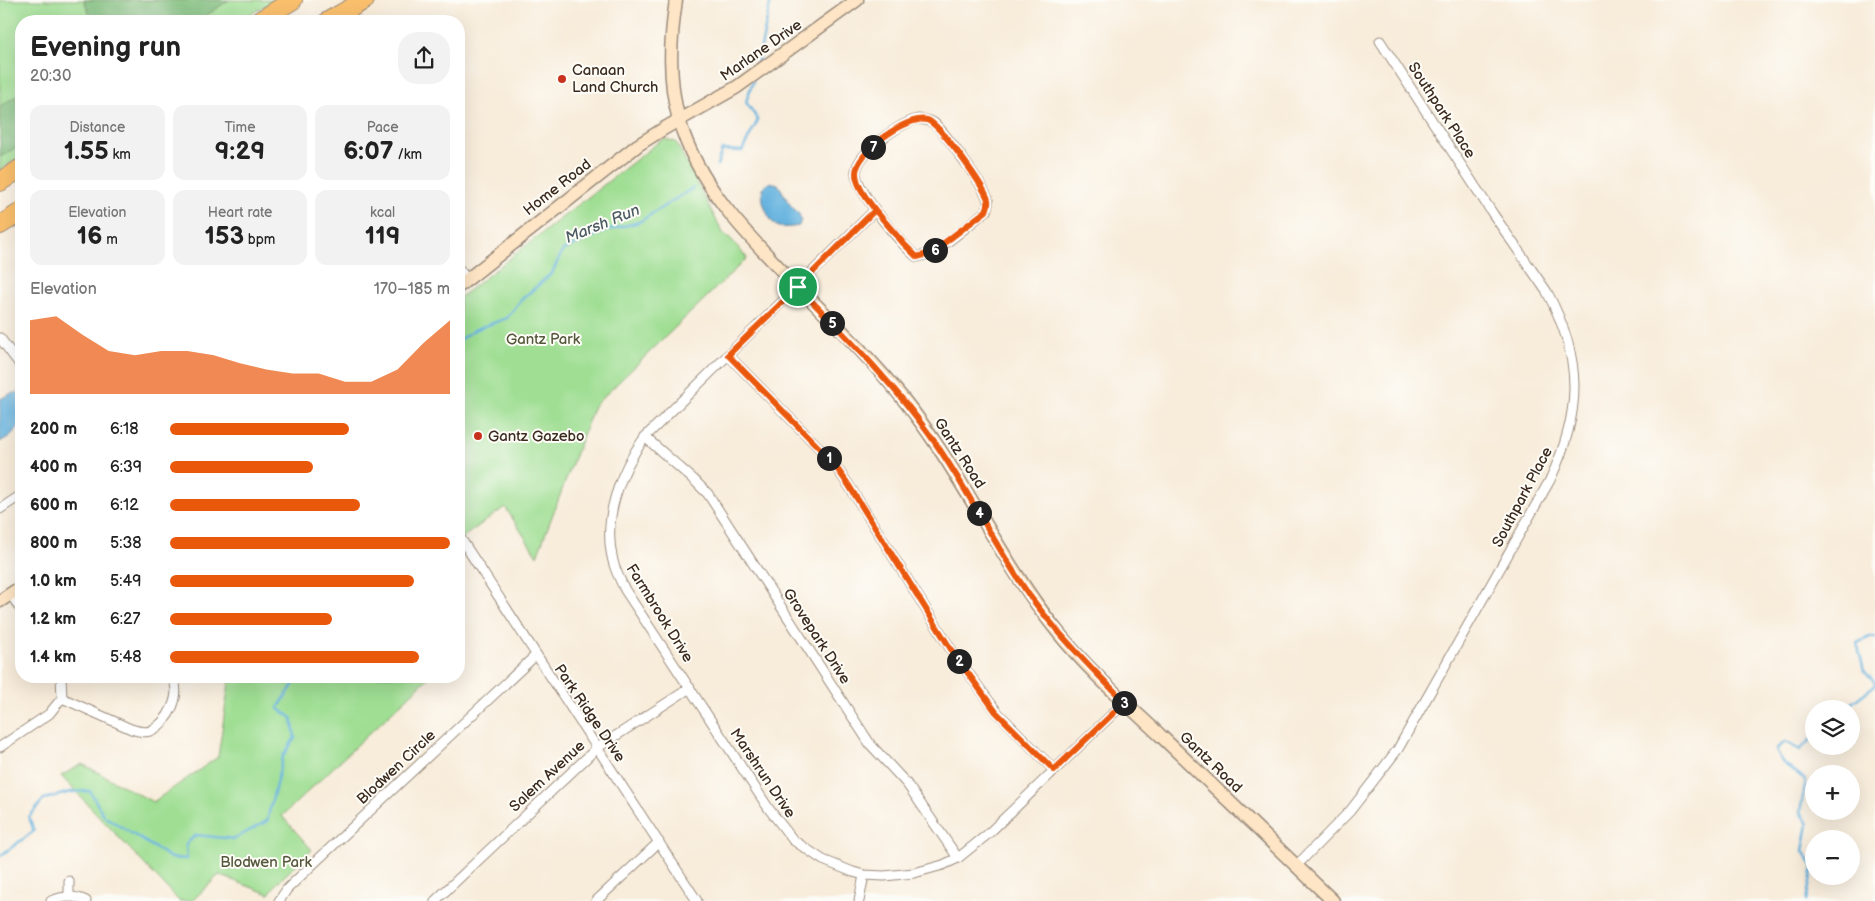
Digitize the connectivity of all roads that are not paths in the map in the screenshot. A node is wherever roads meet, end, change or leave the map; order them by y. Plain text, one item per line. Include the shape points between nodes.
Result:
1 (293, 0) edge
2 (365, 0) edge
3 (676, 0) edge
4 (857, 0) edge
5 (269, 15) edge
6 (339, 15) edge
7 (1380, 41) dead end
8 (679, 120) junction
9 (15, 172) edge
10 (0, 182) edge
11 (875, 210) junction
12 (15, 216) edge
13 (0, 225) edge
14 (465, 275) edge
15 (798, 287) junction
16 (0, 338) edge
17 (728, 355) junction
18 (15, 356) edge
19 (645, 438) junction
20 (15, 499) edge
21 (0, 508) edge
22 (465, 545) edge
23 (536, 655) junction
24 (61, 683) edge
25 (174, 683) edge
26 (690, 688) junction
27 (62, 698) junction
28 (1125, 702) junction
29 (703, 708) joint
30 (0, 747) edge
31 (597, 748) junction
32 (1054, 770) junction
33 (659, 842) junction
34 (958, 858) junction
35 (1296, 866) junction
36 (864, 875) junction
37 (69, 881) dead end
38 (69, 897) junction
39 (52, 901) edge
40 (86, 901) edge
41 (279, 901) edge
42 (435, 901) edge
43 (596, 901) edge
44 (697, 901) edge
45 (859, 901) edge
46 (1333, 901) edge

1 - 5 highway
2 - 6 highway
3 - 8 main road, Gantz Road via 670,52
4 - 8 main road, Marlane Drive via 726,95
7 - 35 street, Southpark Place via 1555,305 1572,357 1572,419 1550,480 1398,749 1350,811
8 - 14 main road, Home Road via 638,145
8 - 15 main road, Gantz Road via 717,199
9 - 10 highway
11 - 11 street via 857,182 859,162 883,136 911,120 928,120 935,124 988,200 986,211 931,253 917,257
11 - 15 street, Farmbrook Drive
12 - 13 highway
15 - 17 street, Farmbrook Drive
15 - 28 main road, Gantz Road via 906,402 952,467 1044,614 1067,643
16 - 18 street
17 - 19 street, Farmbrook Drive
17 - 32 street via 831,460 952,651 996,712
19 - 26 street, Farmbrook Drive via 634,452 615,498 609,532 613,562 625,590
19 - 34 street, Grovepark Drive via 708,494 870,744 907,784
20 - 21 street
22 - 23 street, Park Ridge Drive
23 - 31 street, Park Ridge Drive
23 - 41 street, Blodwen Circle via 298,878
24 - 27 street
25 - 27 street via 174,700 162,724 150,732 130,729
26 - 29 street, Farmbrook Drive
26 - 31 street, Salem Avenue
27 - 30 street via 50,714
28 - 32 street, Marshrun Drive
28 - 35 main road, Gantz Road
29 - 36 street, Marshrun Drive via 769,809 794,840 823,860
31 - 33 street, Park Ridge Drive
31 - 42 street, Salem Avenue
32 - 34 street, Marshrun Drive via 988,834
33 - 43 street
33 - 44 street, Park Ridge Drive
34 - 36 street, Marshrun Drive via 914,873
35 - 46 main road, Gantz Road
36 - 45 street
37 - 38 street
38 - 39 street
38 - 40 street

